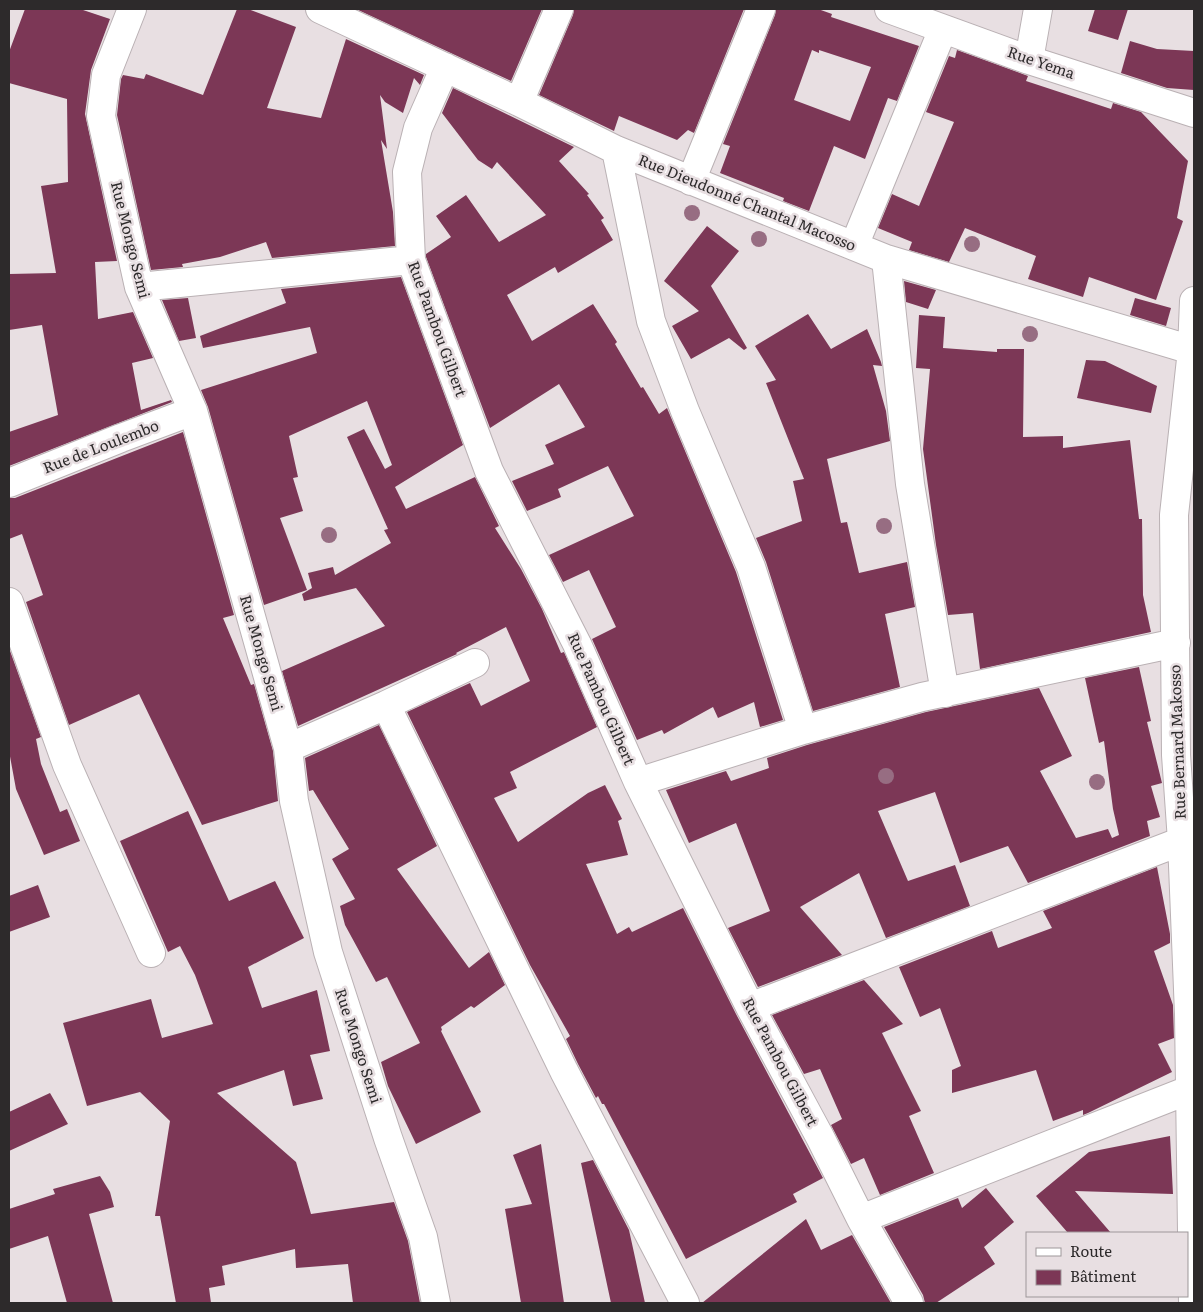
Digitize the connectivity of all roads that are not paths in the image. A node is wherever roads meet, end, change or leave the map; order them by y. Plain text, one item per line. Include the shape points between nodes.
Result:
1 (132, 9) edge
2 (320, 9) edge
3 (559, 9) edge
4 (761, 9) edge
5 (889, 9) edge
6 (1038, 9) edge
7 (364, 18) edge
8 (943, 29) junction
9 (1029, 60) junction
10 (445, 67) junction
11 (520, 102) junction
12 (1194, 113) edge
13 (616, 150) junction
14 (691, 182) junction
15 (854, 246) junction
16 (886, 259) junction
17 (411, 260) junction
18 (139, 287) junction
19 (1194, 301) edge
20 (1192, 350) junction
21 (193, 411) junction
22 (9, 483) edge
23 (1184, 516) edge
24 (9, 602) edge
25 (1176, 643) junction
26 (475, 663) dead end
27 (945, 693) junction
28 (386, 705) junction
29 (803, 730) junction
30 (288, 748) junction
31 (1185, 755) edge
32 (638, 782) junction
33 (1182, 841) junction
34 (152, 953) dead end
35 (750, 1007) junction
36 (1192, 1013) edge
37 (1189, 1090) junction
38 (861, 1219) junction
39 (436, 1303) edge
40 (685, 1303) edge
41 (909, 1303) edge
42 (1193, 1303) edge

1 - 18 street, Rue Mongo Semi via 106,75 101,116
2 - 7 street, Rue Dieudonné Chantal Macosso
3 - 11 street
4 - 14 street
5 - 8 street, Rue Yema
6 - 9 street
7 - 10 street, Rue Dieudonné Chantal Macosso
8 - 9 street, Rue Yema
8 - 15 street
9 - 12 street, Rue Yema
10 - 11 street, Rue Dieudonné Chantal Macosso
10 - 17 street, Rue Pambou Gilbert via 418,128 407,172
11 - 13 street, Rue Dieudonné Chantal Macosso
13 - 14 street, Rue Dieudonné Chantal Macosso
13 - 29 street via 651,320 685,411 752,567
14 - 15 street, Rue Dieudonné Chantal Macosso
15 - 16 street, Rue Dieudonné Chantal Macosso
16 - 20 street, Rue Dieudonné Chantal Macosso
16 - 27 street via 910,484
17 - 18 street
17 - 32 street, Rue Pambou Gilbert via 489,471 577,644
18 - 21 street, Rue Mongo Semi
19 - 20 street, Rue Bernard Makosso
20 - 23 street, Rue Bernard Makosso
21 - 22 street, Rue de Loulembo
21 - 30 street, Rue Mongo Semi
23 - 25 street, Rue Bernard Makosso
24 - 34 street via 67,765
25 - 27 street
25 - 31 street, Rue Bernard Makosso
26 - 28 street
27 - 29 street
28 - 30 street
28 - 40 street via 564,1071
29 - 32 street
30 - 39 street, Rue Mongo Semi via 294,801 328,952 388,1138 424,1237
31 - 33 street, Rue Bernard Makosso
32 - 35 street, Rue Pambou Gilbert
33 - 35 street
33 - 36 street, Rue Bernard Makosso
35 - 38 street, Rue Pambou Gilbert
36 - 37 street, Rue Bernard Makosso
37 - 38 street
37 - 42 street, Rue Bernard Makosso
38 - 41 street, Rue Pambou Gilbert

